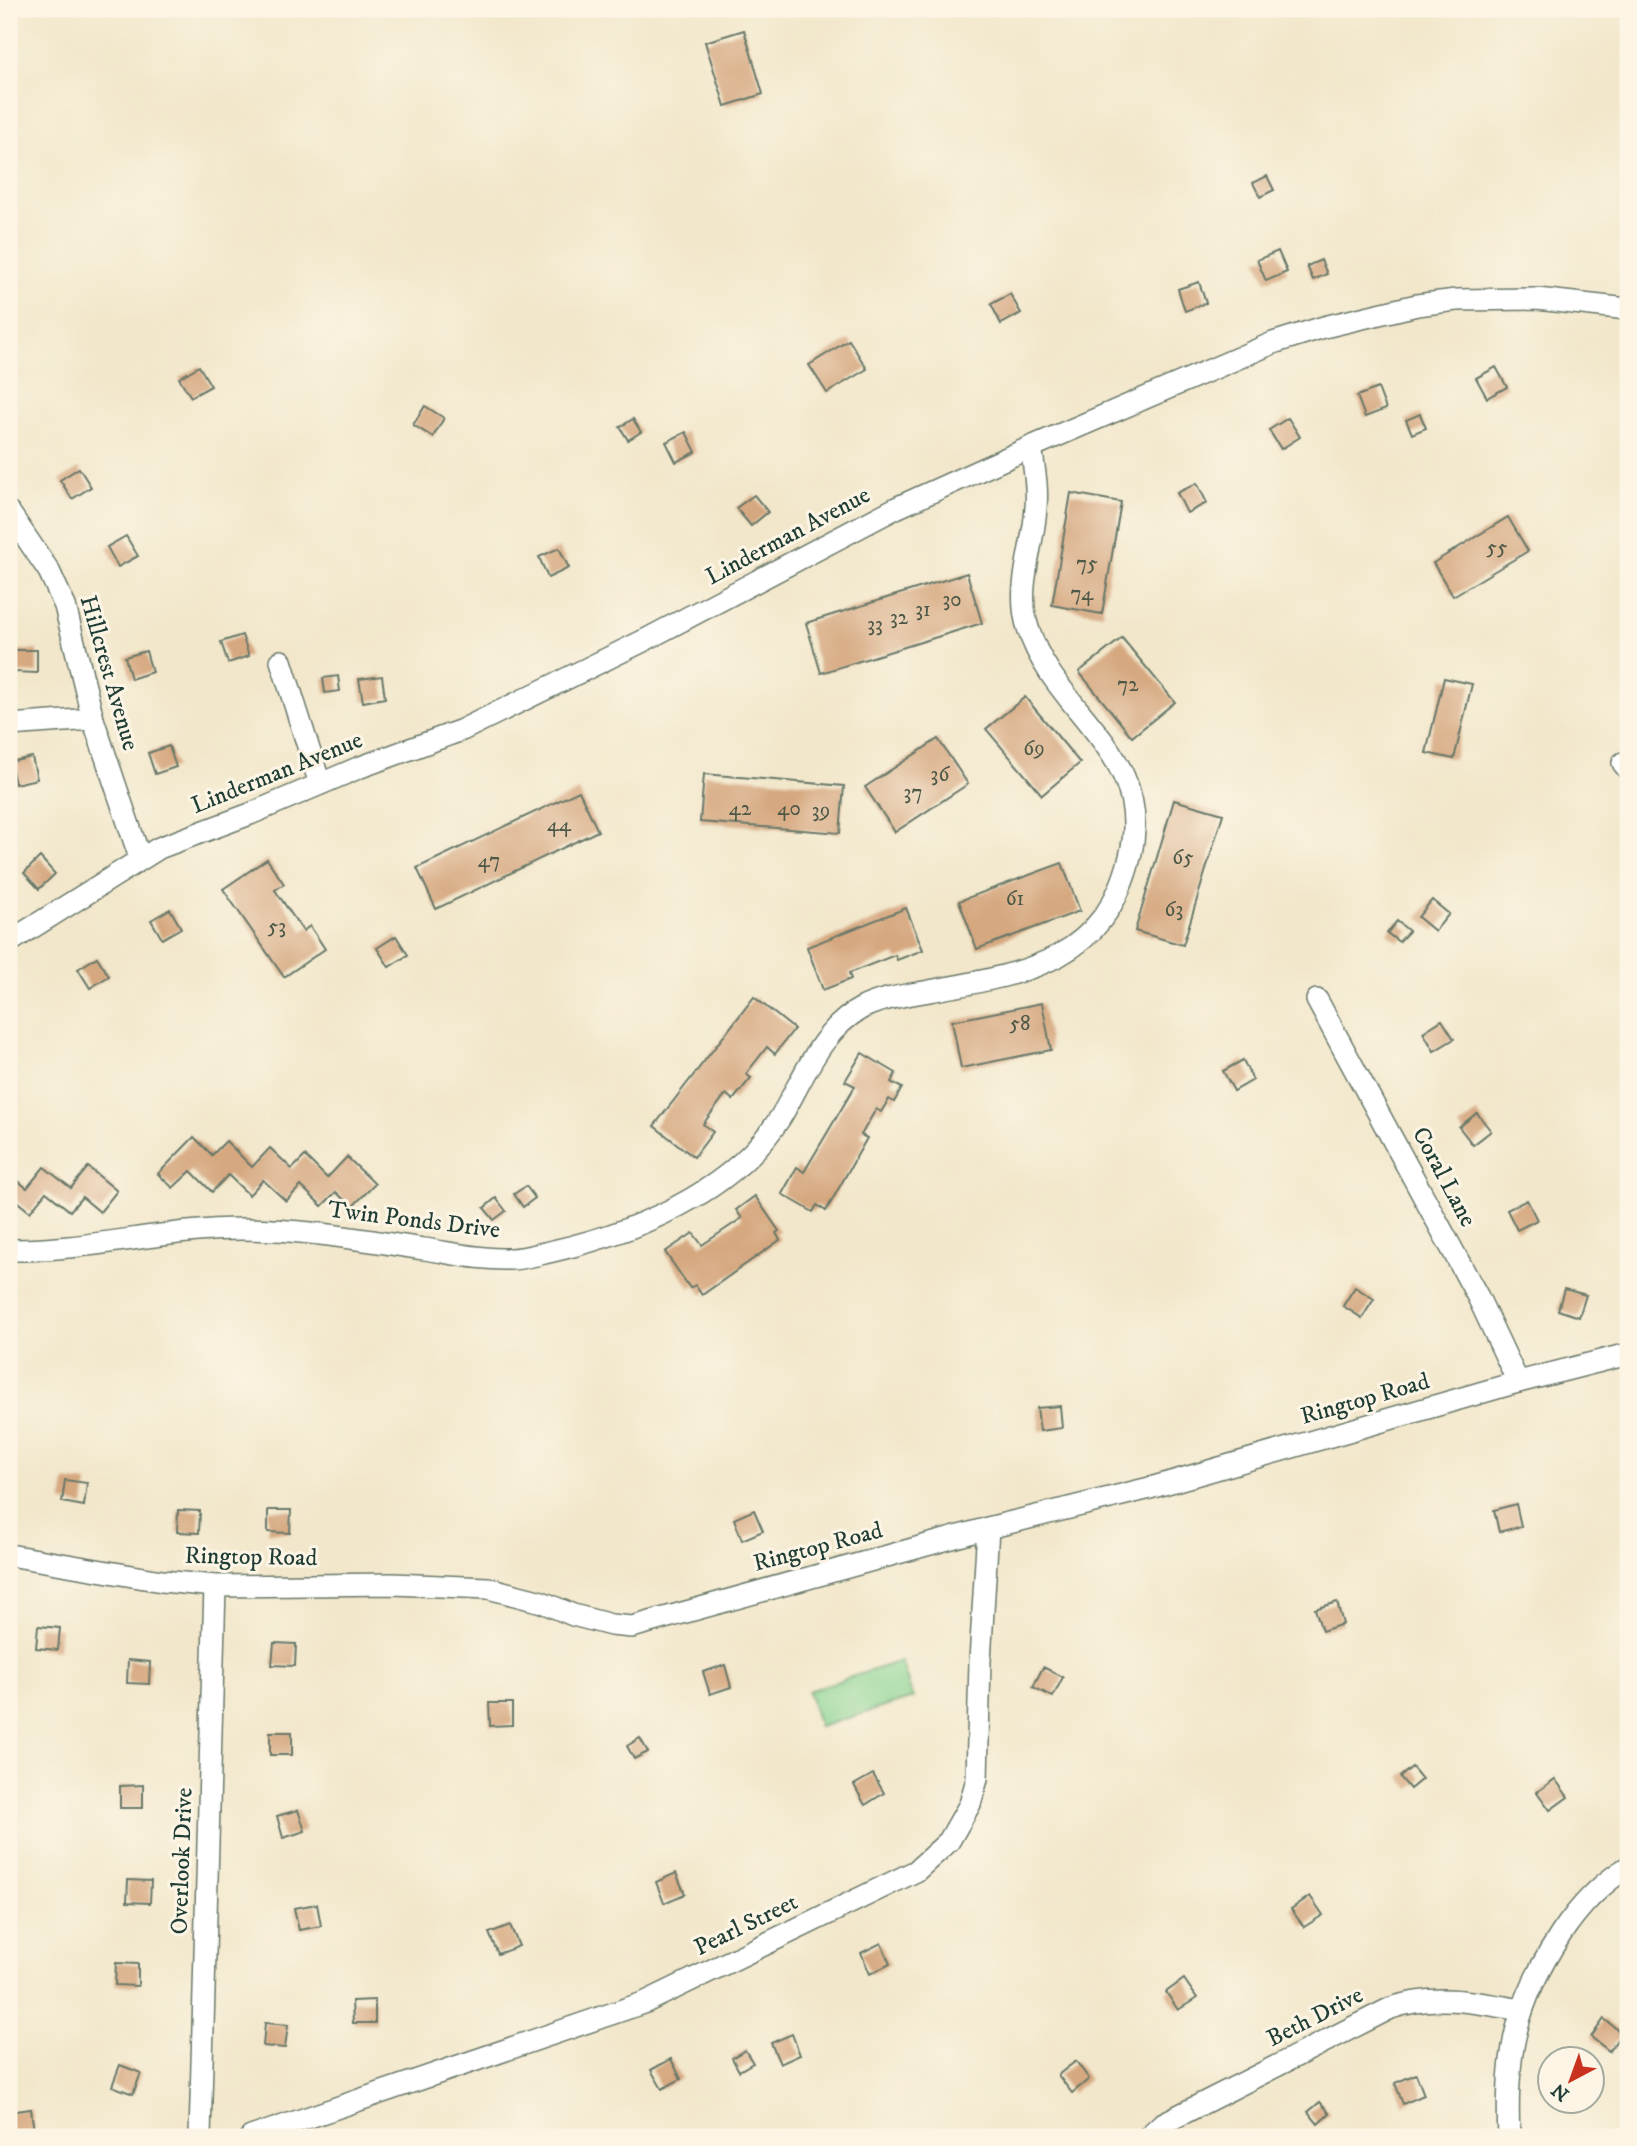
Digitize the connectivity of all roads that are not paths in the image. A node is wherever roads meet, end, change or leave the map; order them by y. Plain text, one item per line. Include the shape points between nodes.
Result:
1 (1628, 309) edge
2 (1031, 447) junction
3 (9, 512) edge
4 (281, 661) dead end
5 (93, 719) junction
6 (9, 725) edge
7 (320, 784) junction
8 (139, 858) junction
9 (9, 942) edge
10 (1317, 1000) dead end
11 (9, 1250) edge
12 (1628, 1354) edge
13 (1518, 1382) junction
14 (988, 1528) junction
15 (9, 1555) edge
16 (215, 1586) junction
17 (1628, 1867) edge
18 (1521, 2010) junction
19 (200, 2137) edge
20 (251, 2137) edge
21 (1147, 2137) edge
22 (1509, 2137) edge

1 - 2 street, Linderman Avenue via 1537,299 1417,305 1273,343
2 - 7 street, Linderman Avenue via 896,509 512,707
2 - 11 street, Twin Ponds Drive via 1036,508 1023,603 1026,621 1034,645 1065,694 1114,755 1125,775 1135,818 1131,854 1120,889 1107,913 1069,951 1009,976 900,997 855,1012 818,1050 779,1120 741,1165 693,1198 589,1243 516,1259 488,1259 335,1236 244,1229 40,1251
3 - 5 street, Hillcrest Avenue via 49,571 65,606
4 - 7 street
5 - 6 street
5 - 8 street, Hillcrest Avenue
7 - 8 street, Linderman Avenue
8 - 9 street, Linderman Avenue
10 - 13 street, Coral Lane via 1479,1297
12 - 13 street, Ringtop Road
13 - 14 street, Ringtop Road via 1150,1488
14 - 16 street, Ringtop Road via 632,1627 598,1622 488,1588
14 - 20 street, Pearl Street via 977,1779 970,1804 949,1841 916,1871 646,2001
15 - 16 street, Ringtop Road
16 - 19 street, Overlook Drive
17 - 18 street via 1575,1913 1539,1967
18 - 21 street, Beth Drive via 1473,2001 1410,2001 1162,2124
18 - 22 street via 1507,2094

